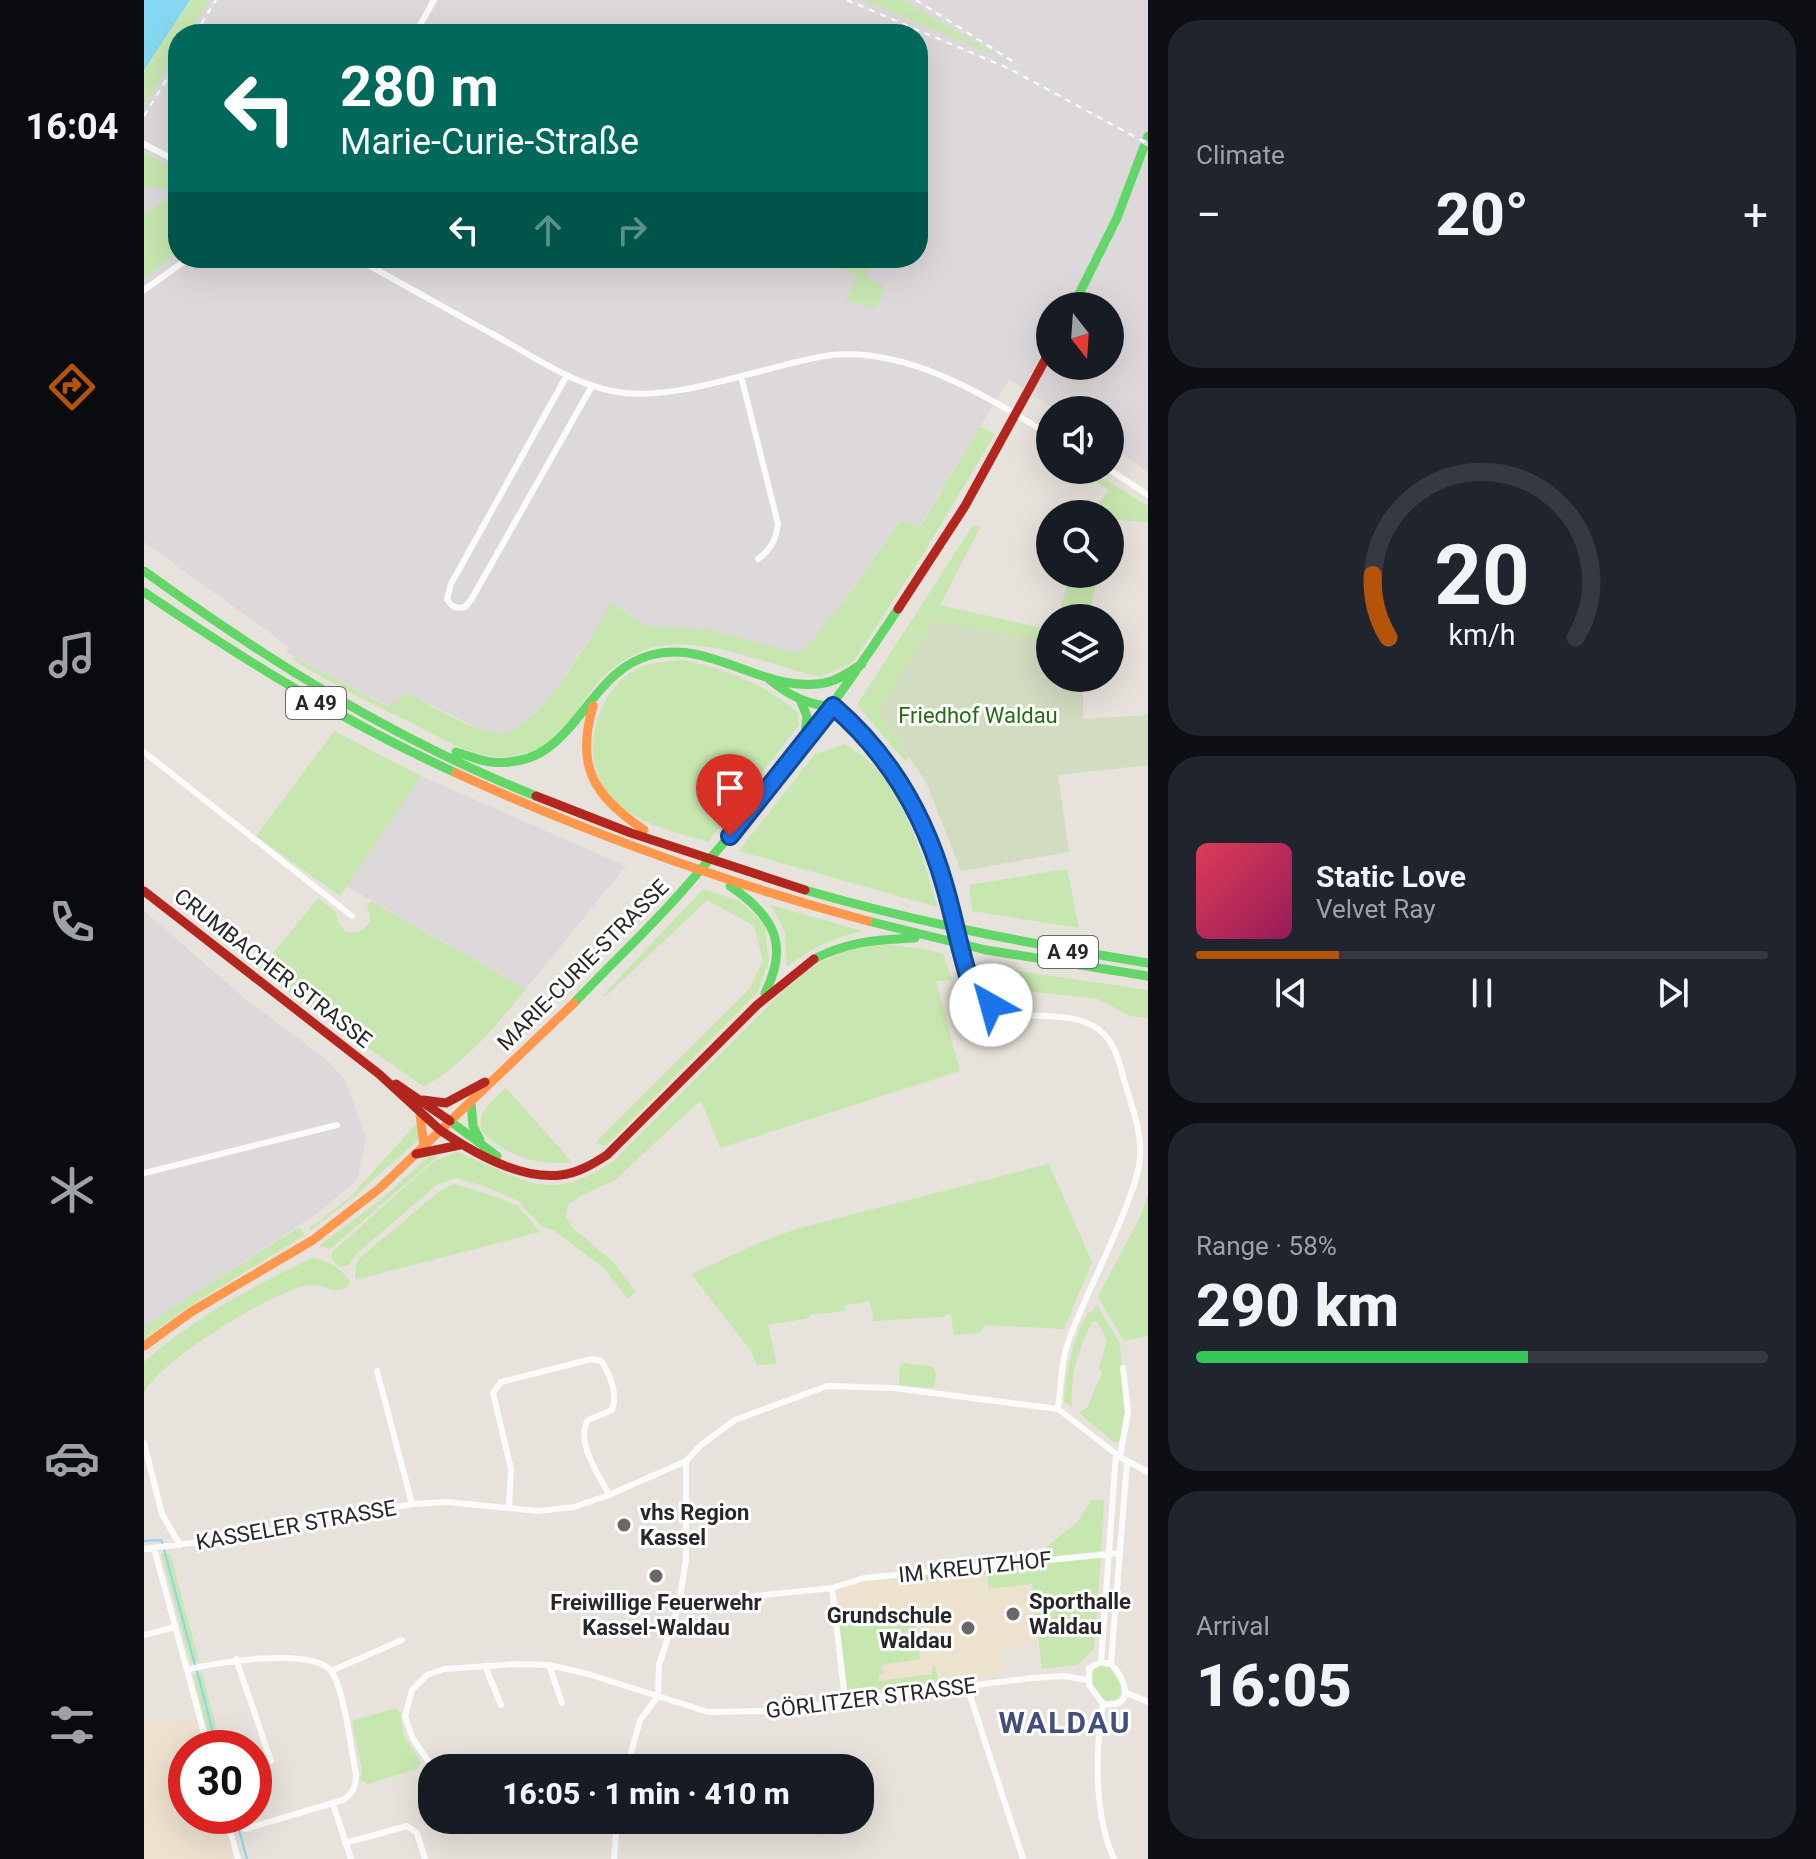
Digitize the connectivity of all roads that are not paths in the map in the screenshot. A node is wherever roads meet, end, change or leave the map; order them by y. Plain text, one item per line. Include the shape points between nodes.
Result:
1 (434, 0) edge
2 (421, 24) edge
3 (1148, 136) edge
4 (144, 144) edge
5 (168, 157) edge
6 (175, 268) edge
7 (373, 268) edge
8 (144, 290) edge
9 (1080, 292) edge
10 (567, 375) junction
11 (741, 376) junction
12 (1036, 378) edge
13 (592, 386) junction
14 (1017, 415) junction
15 (1036, 427) edge
16 (1124, 479) edge
17 (1148, 495) edge
18 (758, 559) dead end
19 (144, 571) edge
20 (144, 592) edge
21 (862, 664) junction
22 (767, 678) junction
23 (801, 684) junction
24 (599, 692) junction
25 (801, 702) junction
26 (833, 706) junction
27 (396, 730) junction
28 (804, 743) junction
29 (144, 752) edge
30 (660, 841) junction
31 (727, 882) junction
32 (144, 891) edge
33 (352, 916) dead end
34 (934, 938) junction
35 (1148, 963) edge
36 (1148, 976) edge
37 (757, 1005) junction
38 (502, 1072) junction
39 (379, 1074) junction
40 (423, 1100) junction
41 (471, 1102) junction
42 (419, 1112) junction
43 (450, 1121) junction
44 (337, 1125) dead end
45 (440, 1130) junction
46 (460, 1145) junction
47 (424, 1146) junction
48 (484, 1146) junction
49 (416, 1154) junction
50 (508, 1166) junction
51 (144, 1173) edge
52 (144, 1346) edge
53 (1123, 1368) dead end
54 (377, 1371) dead end
55 (1058, 1409) junction
56 (144, 1443) edge
57 (1118, 1456) junction
58 (686, 1461) junction
59 (1127, 1462) junction
60 (1148, 1472) edge
61 (609, 1495) junction
62 (412, 1504) junction
63 (509, 1507) junction
64 (180, 1545) junction
65 (161, 1548) junction
66 (144, 1549) edge
67 (1110, 1553) junction
68 (1120, 1553) junction
69 (832, 1588) junction
70 (679, 1604) junction
71 (175, 1627) junction
72 (144, 1635) edge
73 (402, 1640) dead end
74 (236, 1659) junction
75 (1101, 1662) junction
76 (1111, 1664) junction
77 (549, 1665) junction
78 (485, 1666) junction
79 (193, 1668) junction
80 (331, 1671) junction
81 (1087, 1680) junction
82 (967, 1686) junction
83 (1125, 1692) junction
84 (658, 1696) junction
85 (845, 1700) junction
86 (1148, 1702) edge
87 (562, 1703) dead end
88 (1103, 1704) junction
89 (501, 1705) dead end
90 (205, 1730) edge
91 (260, 1730) edge
92 (423, 1754) edge
93 (631, 1754) edge
94 (333, 1804) junction
95 (272, 1821) edge
96 (231, 1834) edge
97 (616, 1834) edge
98 (345, 1843) junction
99 (238, 1859) edge
100 (351, 1859) edge
101 (425, 1859) edge
102 (614, 1859) edge
103 (1023, 1859) edge
104 (1114, 1859) edge

1 - 2 street
3 - 9 main road via 1117,218
4 - 5 street
6 - 8 street
7 - 10 street
10 - 13 street
10 - 13 street via 448,591 451,606 465,607 471,600
11 - 13 street via 660,393
11 - 14 street via 834,355 890,358 920,367
11 - 18 street via 778,524 776,538
12 - 14 main road, MARIE-CURIE-STRASSE
14 - 15 street
14 - 21 main road, MARIE-CURIE-STRASSE
16 - 17 street
19 - 27 main road, A 49 via 295,674
20 - 31 main road, A 49 via 349,722 500,794
21 - 23 main road via 826,683
21 - 26 main road, MARIE-CURIE-STRASSE
22 - 23 main road
22 - 24 main road via 707,656 672,652 637,659
22 - 25 main road
23 - 26 main road
24 - 27 main road via 553,746 518,762 491,762
24 - 30 main road via 584,743 593,781 614,811
25 - 26 main road
25 - 28 main road via 807,716
26 - 28 main road, MARIE-CURIE-STRASSE
26 - 55 street via 881,755 919,814 978,996 1013,1013 1084,1022 1103,1033 1118,1057 1140,1138 1139,1170 1070,1337
27 - 30 main road, A 49 via 541,796
28 - 38 main road, MARIE-CURIE-STRASSE via 683,890
29 - 33 street
30 - 35 main road, A 49 via 738,869 929,922
31 - 34 main road, A 49
31 - 37 main road via 760,908 776,937 774,977
32 - 39 main road, CRUMBACHER STRASSE
34 - 36 main road, A 49
34 - 37 main road via 872,939 834,949 805,964
37 - 50 main road, CRUMBACHER STRASSE via 627,1136 589,1167 550,1177
38 - 40 main road via 446,1103
38 - 41 main road, MARIE-CURIE-STRASSE
39 - 40 main road, CRUMBACHER STRASSE
39 - 42 main road, CRUMBACHER STRASSE
40 - 43 main road, CRUMBACHER STRASSE
41 - 43 main road, MARIE-CURIE-STRASSE
41 - 48 main road via 473,1126
42 - 45 main road, CRUMBACHER STRASSE
42 - 47 main road
43 - 45 main road, MARIE-CURIE-STRASSE
43 - 48 main road, CRUMBACHER STRASSE
44 - 51 street
45 - 46 main road, CRUMBACHER STRASSE
45 - 47 main road, MARIE-CURIE-STRASSE
46 - 49 main road
46 - 50 main road, CRUMBACHER STRASSE
47 - 49 main road, MARIE-CURIE-STRASSE
48 - 50 main road, CRUMBACHER STRASSE
49 - 52 main road, MARIE-CURIE-STRASSE via 313,1240
53 - 57 street via 1128,1412
54 - 62 street, KASSELER STRASSE
55 - 57 street
55 - 58 street, KASSELER STRASSE via 894,1388 827,1386 735,1420
56 - 64 street, KASSELER STRASSE via 162,1514
57 - 59 street
57 - 67 street
58 - 61 street, KASSELER STRASSE
58 - 70 street via 686,1559
59 - 60 street
59 - 68 street
61 - 63 street, KASSELER STRASSE via 561,1509
61 - 63 street via 584,1432 588,1420 612,1410 615,1402 607,1368 592,1359 501,1382 493,1393 511,1469
62 - 63 street, KASSELER STRASSE
62 - 64 street, KASSELER STRASSE
64 - 65 street, KASSELER STRASSE
65 - 66 street, KASSELER STRASSE
65 - 71 street
67 - 68 street, IM KREUTZHOF
67 - 69 street, IM KREUTZHOF via 864,1578
67 - 75 street
68 - 76 street
69 - 70 street, IM KREUTZHOF
69 - 85 street
70 - 84 street via 659,1665
71 - 72 street
71 - 79 street
73 - 80 street
74 - 79 street
74 - 80 street via 316,1661
74 - 91 street
75 - 76 street
75 - 81 street via 1089,1668
76 - 83 street via 1123,1679
77 - 78 street, GÖRLITZER STRASSE
77 - 84 street, GÖRLITZER STRASSE
77 - 87 street
78 - 89 street
78 - 92 street, GÖRLITZER STRASSE via 434,1672 412,1690 407,1726
79 - 90 street
80 - 94 street via 356,1774 351,1795
81 - 82 street, GÖRLITZER STRASSE via 1064,1676
81 - 88 street
82 - 85 street, GÖRLITZER STRASSE
82 - 103 street
83 - 86 street
83 - 88 street via 1120,1703
84 - 85 street, GÖRLITZER STRASSE via 722,1714
84 - 93 street via 640,1720
88 - 104 street via 1100,1799
94 - 95 street
94 - 98 street
96 - 99 street
97 - 102 street
98 - 100 street
98 - 101 street via 407,1826 417,1833

